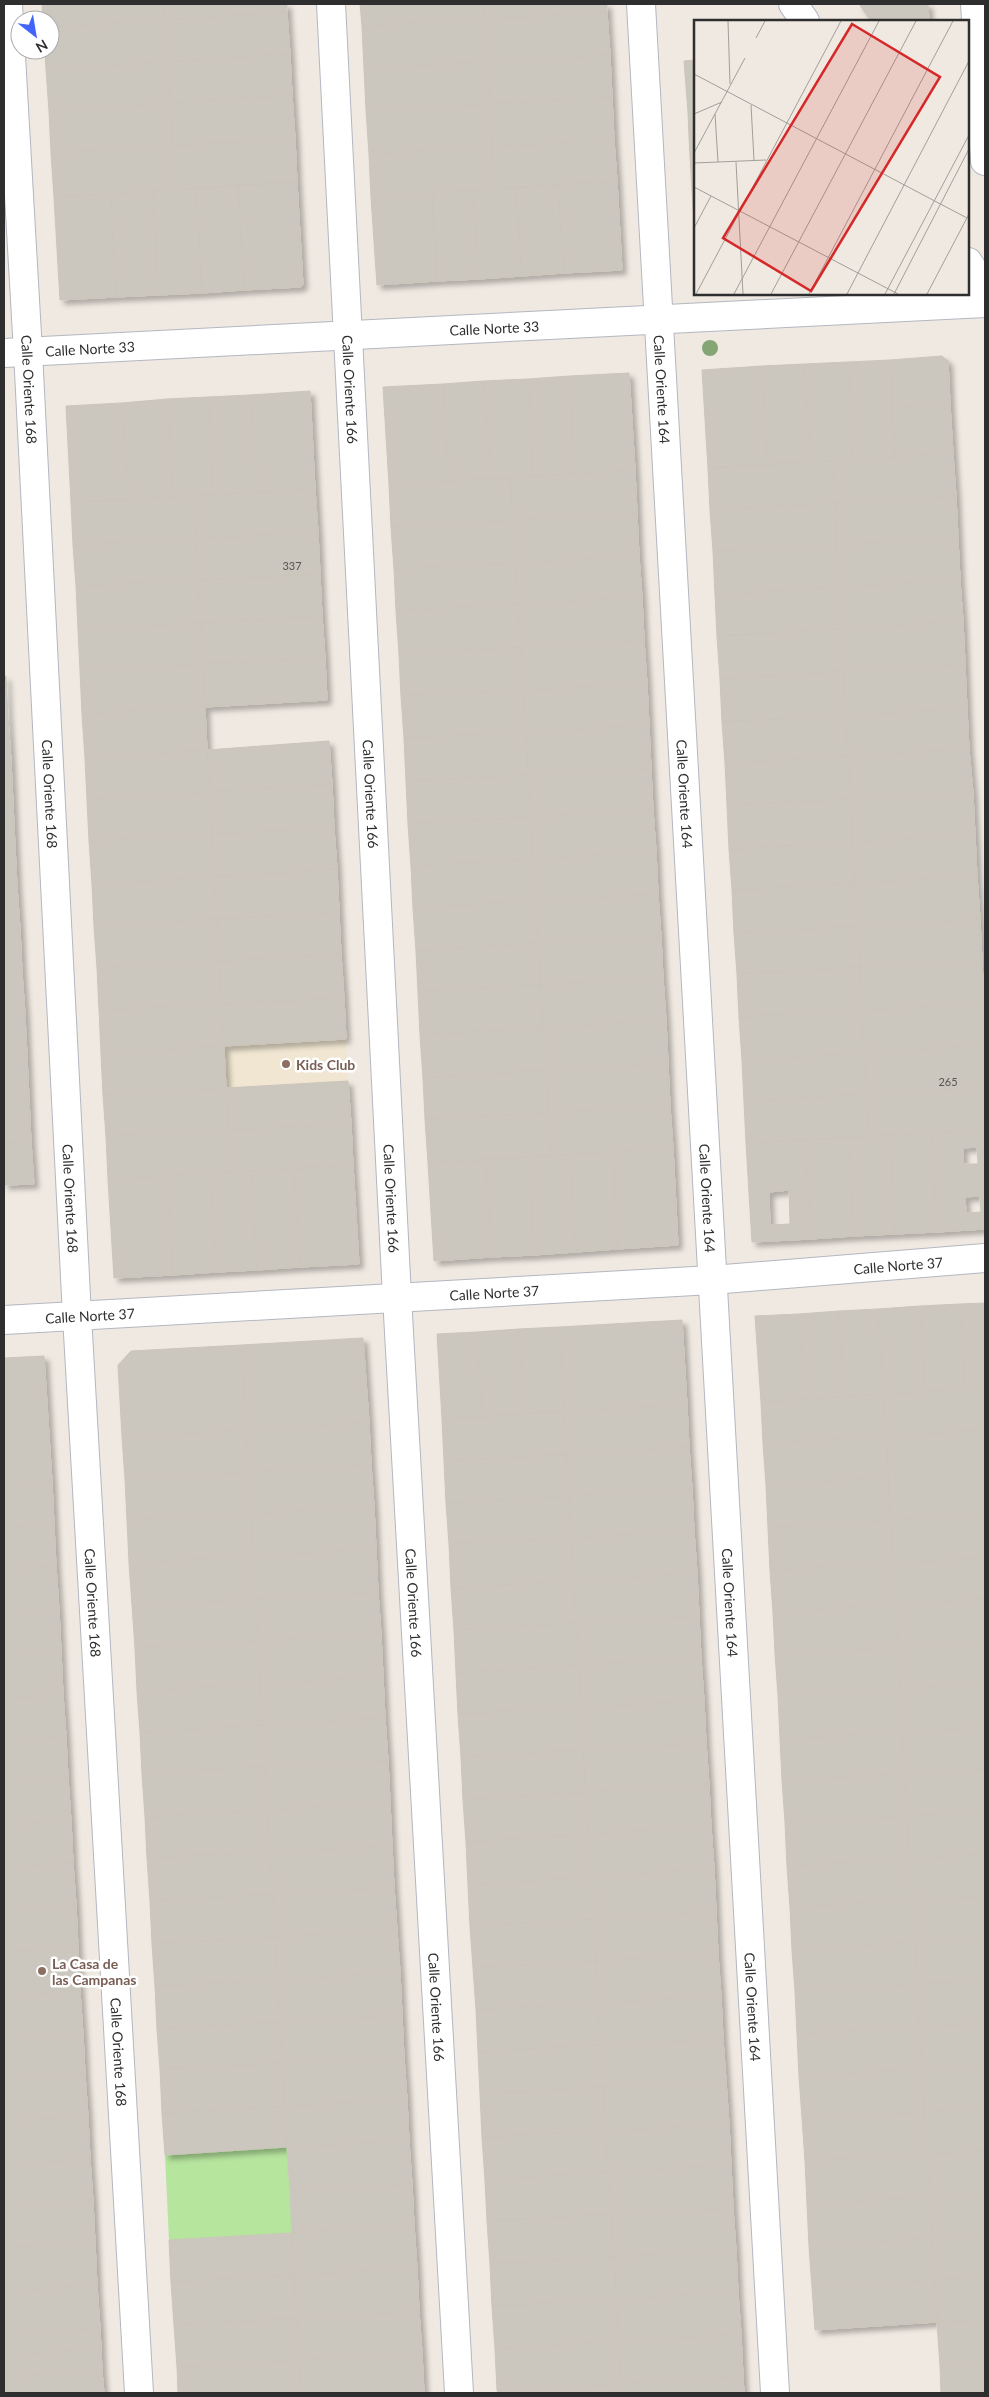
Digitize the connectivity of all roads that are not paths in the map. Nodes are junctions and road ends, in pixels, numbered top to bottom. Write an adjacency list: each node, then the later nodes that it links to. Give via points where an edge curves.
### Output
1 (8, 4): 13 (street, Calle Oriente 168)
2 (331, 4): 12 (street, Calle Oriente 166)
3 (641, 4): 11 (street, Calle Oriente 164)
4 (793, 4): 6 (street)
5 (975, 4): 7 (street)
6 (804, 20)
7 (985, 161)
8 (969, 264): 9 (street)
9 (985, 288)
10 (985, 303): 11 (street, Calle Norte 33)
11 (660, 321): 12 (street, Calle Norte 33); 15 (street, Calle Oriente 164)
12 (346, 334): 13 (street, Calle Norte 33); 16 (street, Calle Oriente 166)
13 (16, 352): 17 (street, Calle Oriente 168)
14 (985, 1258): 15 (street, Calle Norte 37)
15 (712, 1280): 16 (street, Calle Norte 37); 21 (street, Calle Oriente 164)
16 (397, 1297): 17 (street, Calle Norte 37); 20 (street, Calle Oriente 166)
17 (77, 1316): 18 (street, Calle Norte 37); 19 (street, Calle Oriente 168)
18 (4, 1320)
19 (139, 2393)
20 (459, 2393)
21 (775, 2393)

